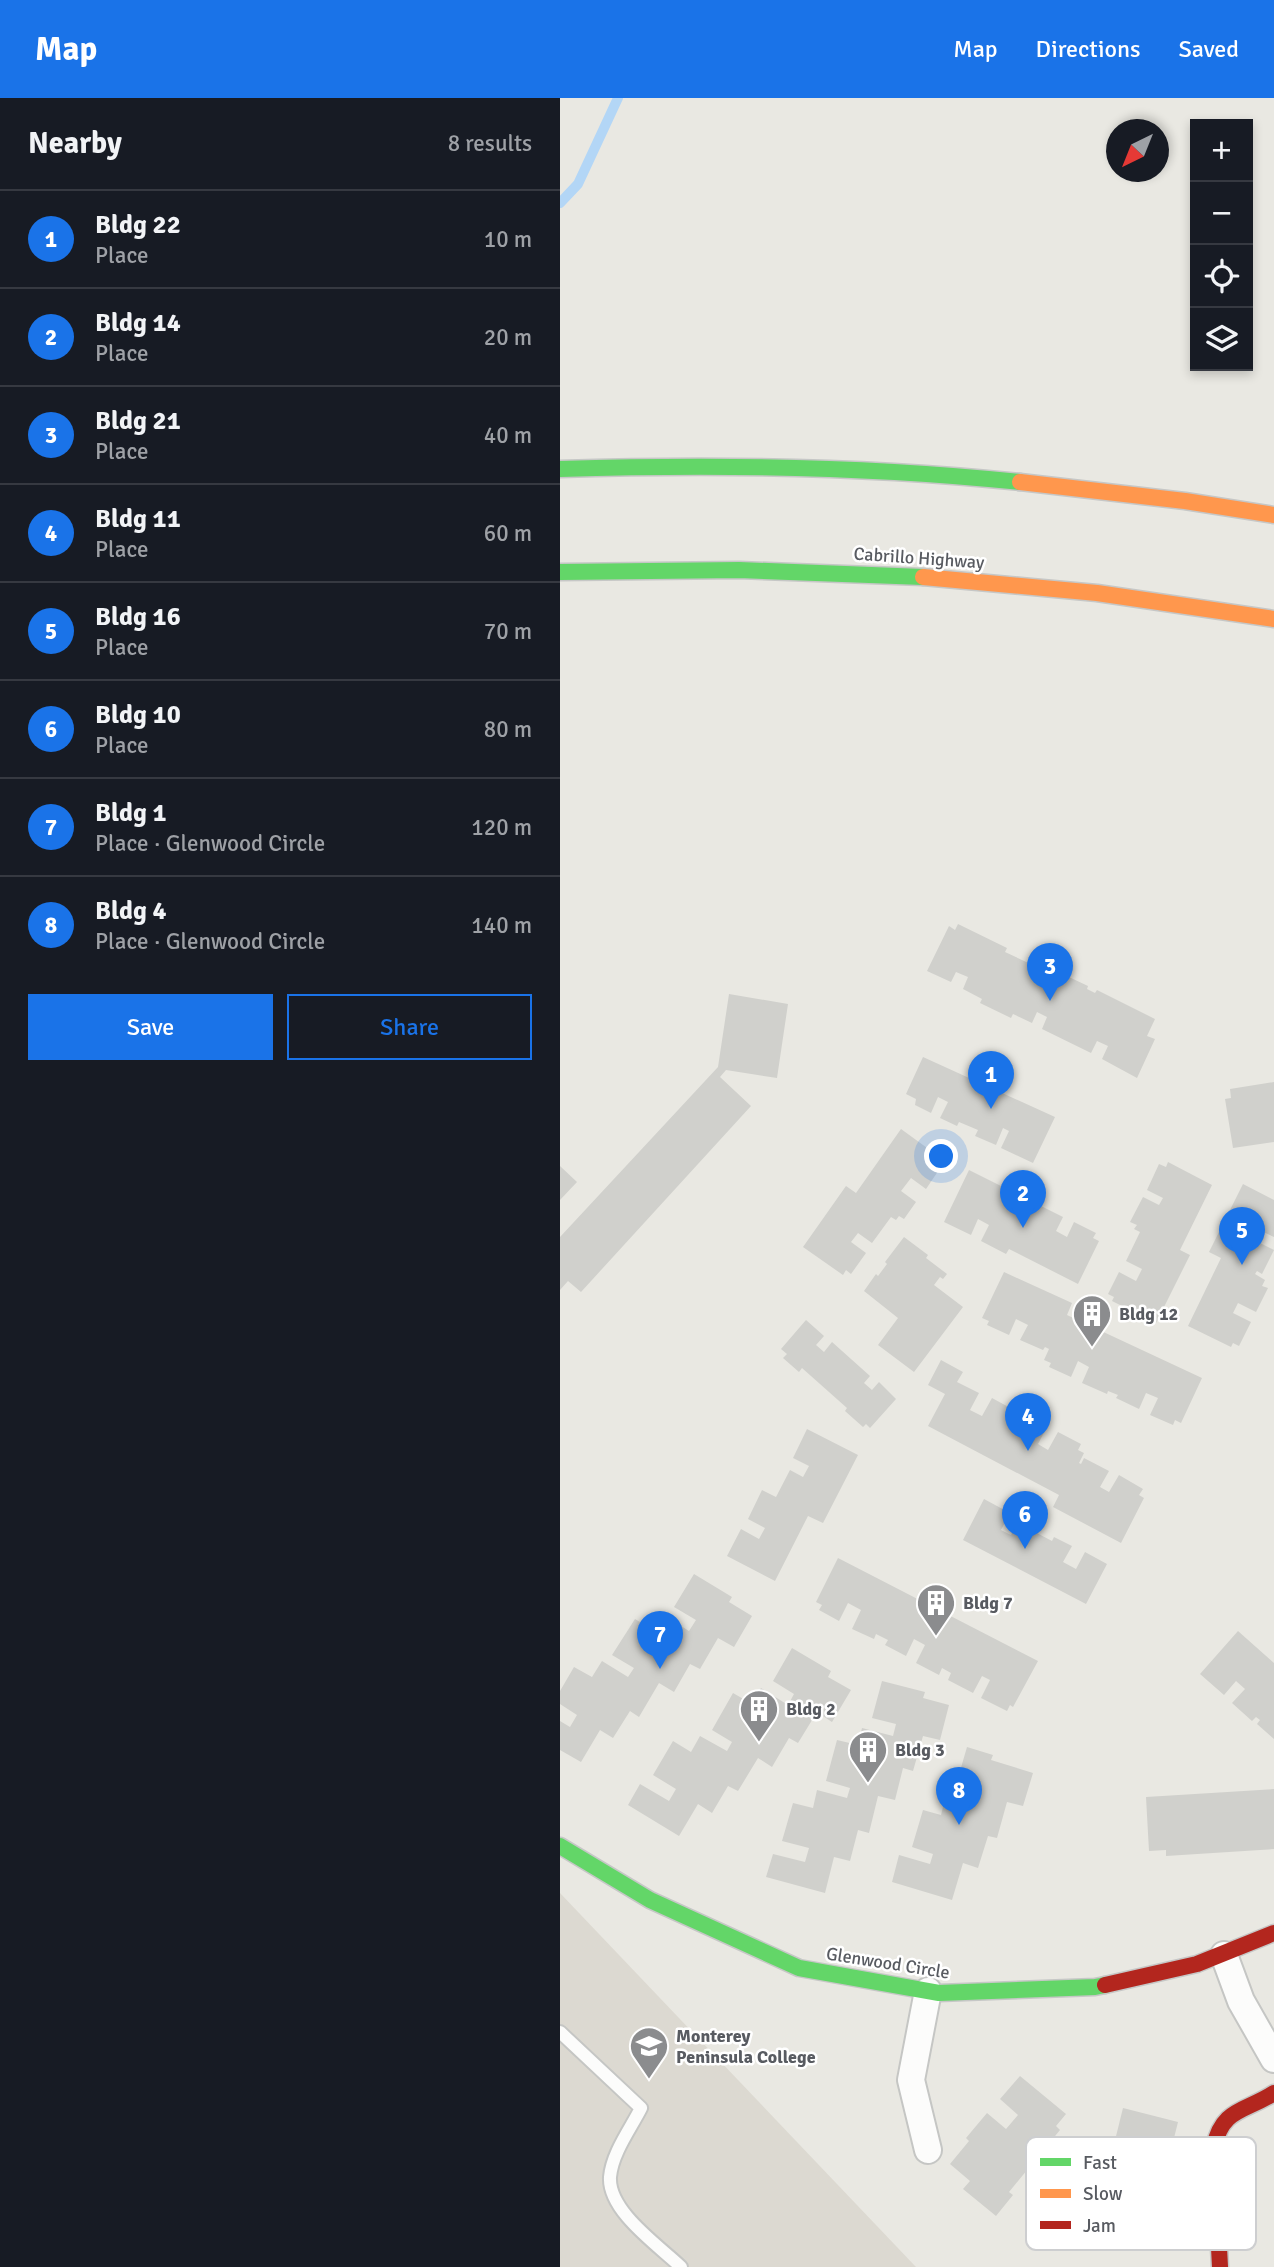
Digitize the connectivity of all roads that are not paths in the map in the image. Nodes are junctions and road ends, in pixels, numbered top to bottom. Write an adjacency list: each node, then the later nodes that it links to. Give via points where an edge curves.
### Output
1 (560, 469): 2 (main road, via 729,466 942,474 1086,488)
2 (1274, 515)
3 (560, 572): 4 (main road, Cabrillo Highway, via 755,570 944,578 1108,594)
4 (1274, 619)
5 (560, 1846): 8 (main road, Glenwood Circle, via 650,1900 799,1968)
6 (1274, 1933): 7 (main road, Glenwood Circle)
7 (1224, 1955): 8 (main road, Glenwood Circle, via 1095,1987); 10 (street, via 1241,2001)
8 (928, 1991): 13 (street, via 911,2080)
9 (560, 2032): 14 (lane, via 641,2108 610,2176 615,2202)
10 (1274, 2059)
11 (1274, 2093): 12 (main road, via 1232,2113)
12 (1215, 2137)
13 (928, 2150)
14 (681, 2267)

